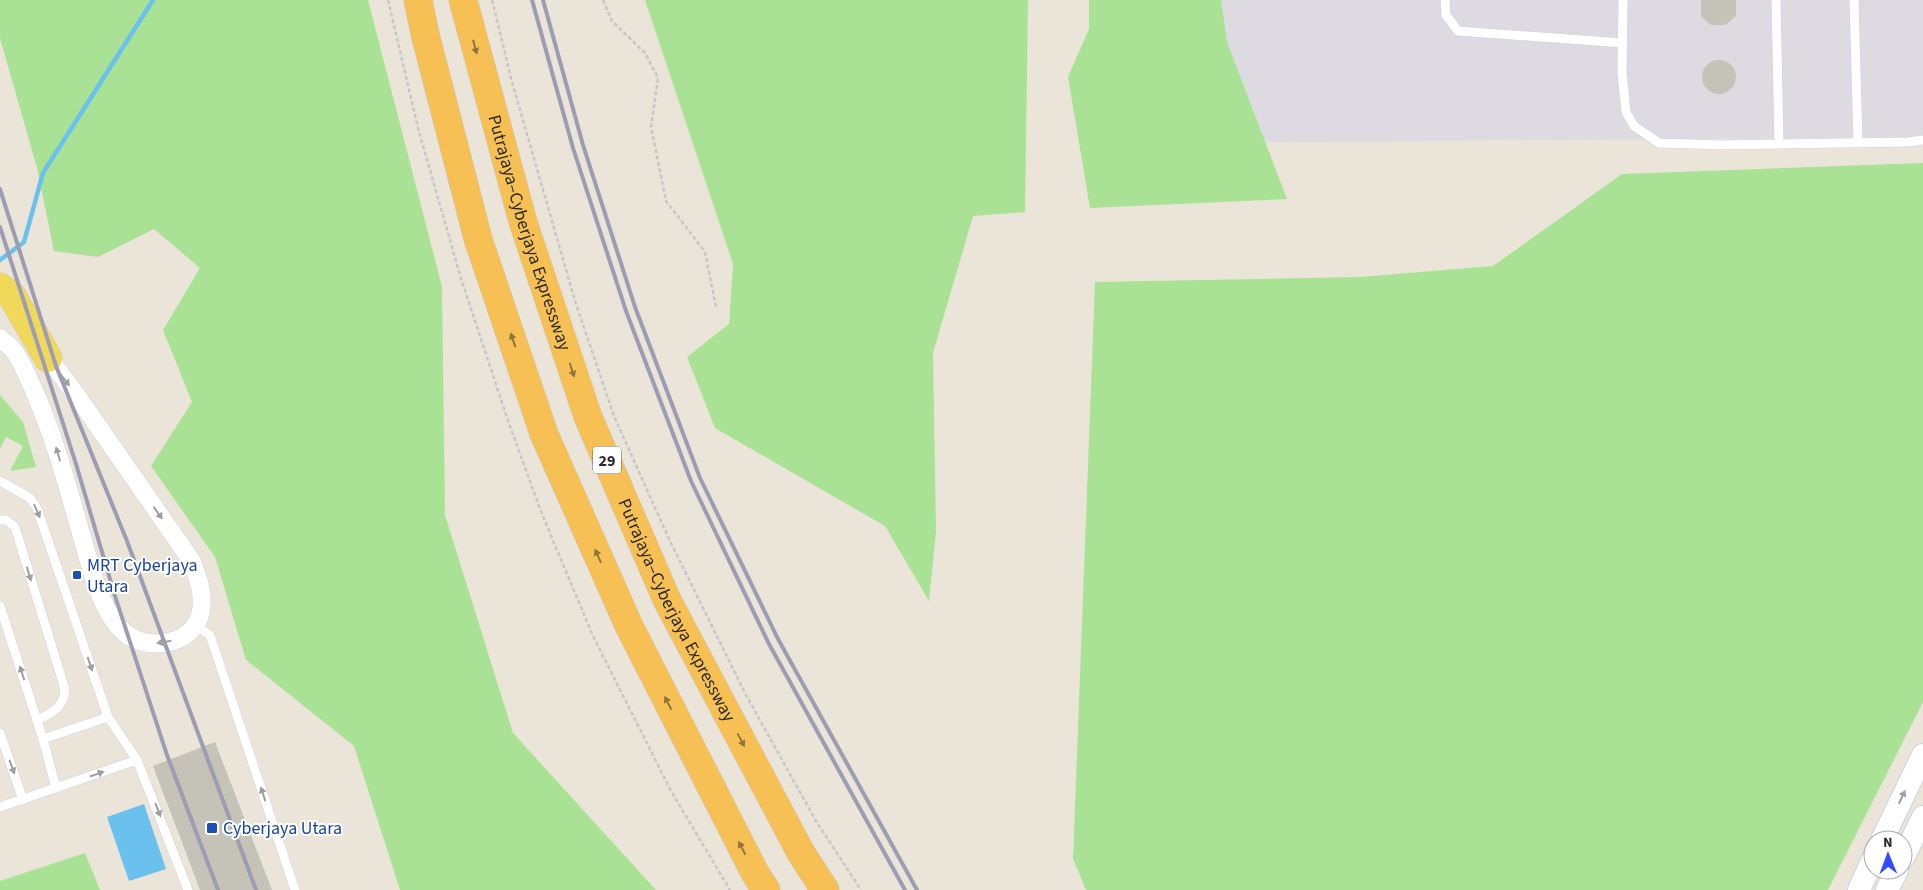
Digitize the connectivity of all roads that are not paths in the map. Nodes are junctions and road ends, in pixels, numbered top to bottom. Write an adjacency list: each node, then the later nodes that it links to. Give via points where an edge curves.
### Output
1 (418, 0): 33 (highway, one-way to 1, via 629,626 544,434 478,239)
2 (463, 0): 34 (highway, Putrajaya–Cyberjaya Expressway / 29, one-way to 34, via 523,222 588,417 668,600 801,853)
3 (1445, 0): 7 (lane, via 1446,15 1458,32)
4 (1623, 0): 7 (lane)
5 (1776, 0): 10 (lane)
6 (1854, 0): 9 (lane)
7 (1622, 43): 10 (lane, via 1626,112 1634,126 1659,143)
8 (1923, 140): 9 (lane)
9 (1858, 143): 10 (lane)
10 (1779, 144)
11 (0, 287): 14 (main road, via 12,296)
12 (0, 303): 14 (street, via 21,322)
13 (0, 338): 18 (street, one-way to 13, via 170,642 154,644 124,633 113,620 91,568 52,434 25,371 14,351)
14 (48, 358): 18 (street, one-way to 18, via 191,560 202,589 201,612)
15 (0, 481): 19 (lane, one-way to 19, via 30,498 36,508)
16 (0, 520): 20 (lane, one-way to 20, via 6,520 15,527 64,686 62,704 52,714)
17 (0, 606): 20 (lane, one-way to 17)
18 (196, 626): 32 (lane, one-way to 18, via 210,635)
19 (108, 717): 22 (lane); 24 (lane)
20 (37, 720): 22 (lane)
21 (0, 733): 26 (lane, one-way to 26)
22 (43, 738): 25 (lane)
23 (1923, 755): 29 (street, one-way to 23)
24 (137, 760): 25 (lane, one-way to 24); 31 (lane, one-way to 31)
25 (56, 788): 26 (lane)
26 (24, 800): 27 (lane)
27 (0, 807)
28 (1923, 817): 30 (street)
29 (1887, 830)
30 (1913, 838)
31 (188, 890)
32 (295, 890)
33 (766, 890)
34 (825, 890)

